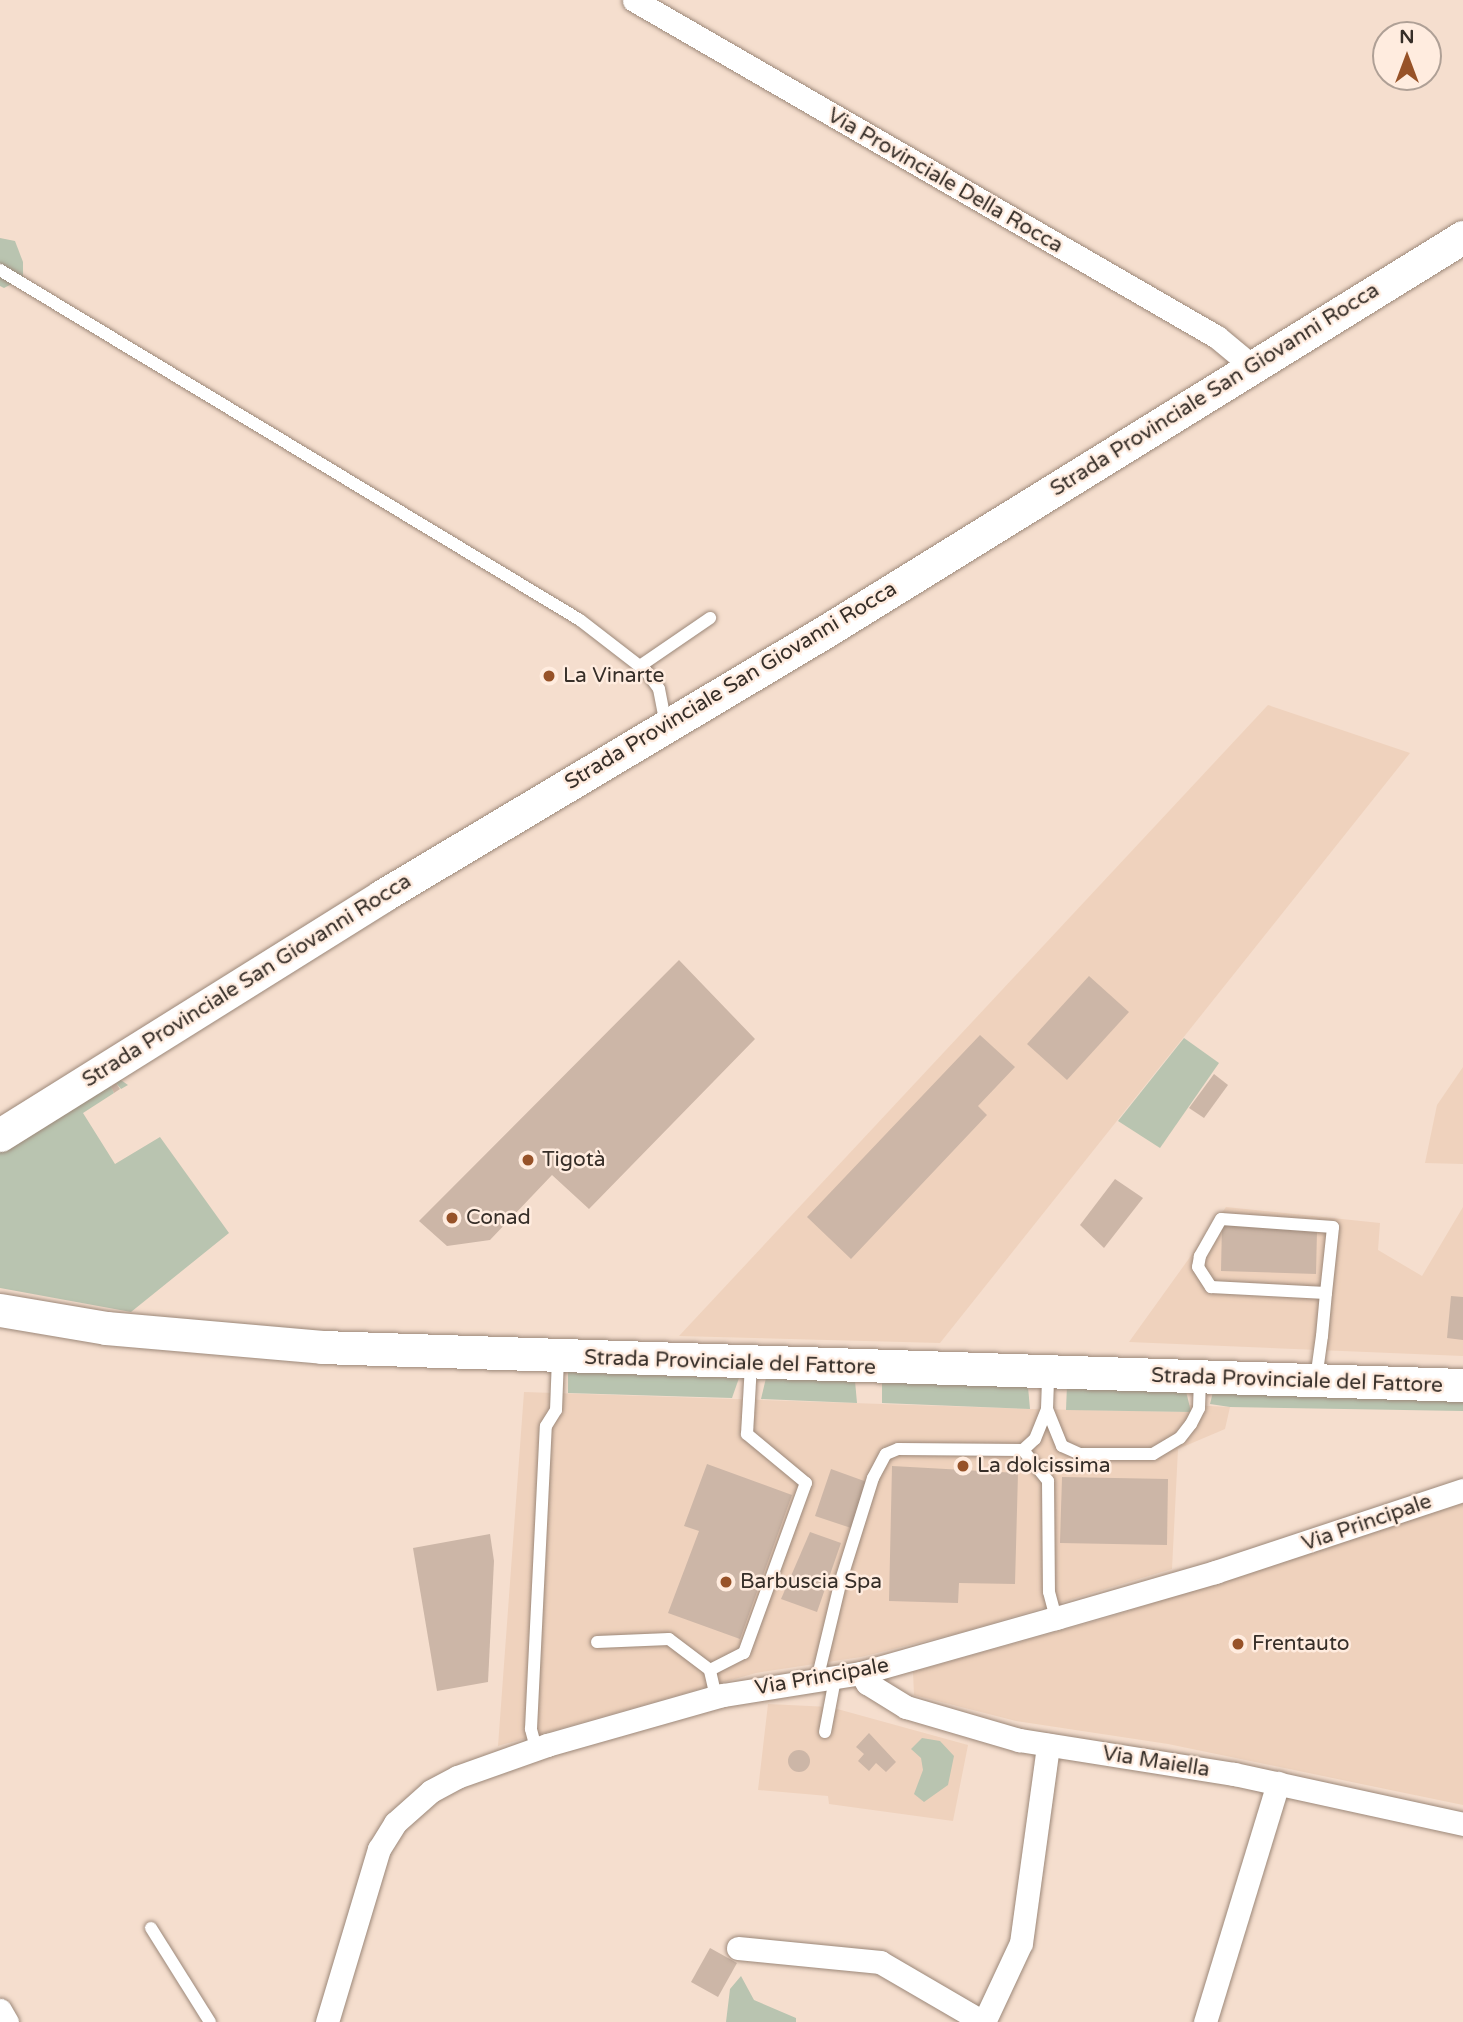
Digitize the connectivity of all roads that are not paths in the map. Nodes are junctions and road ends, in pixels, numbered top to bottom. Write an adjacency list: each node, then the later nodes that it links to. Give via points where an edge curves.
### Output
1 (634, 0): 4 (street, Via Provinciale Della Rocca, via 1217,337)
2 (1463, 237): 4 (main road, Strada Provinciale San Giovanni Rocca)
3 (0, 270): 6 (lane, via 515,580)
4 (1252, 366): 7 (main road, Strada Provinciale San Giovanni Rocca)
5 (710, 618): 6 (lane)
6 (640, 666): 7 (lane, via 659,689)
7 (666, 726): 8 (main road, Strada Provinciale San Giovanni Rocca, via 382,896)
8 (0, 1135)
9 (1326, 1293): 9 (lane, via 1333,1227 1221,1219 1200,1256 1198,1267 1212,1287); 15 (lane)
10 (0, 1310): 11 (main road, Strada Provinciale del Fattore, via 106,1328 228,1340)
11 (558, 1356): 12 (main road, Strada Provinciale del Fattore); 28 (lane, via 556,1410 546,1426 531,1729)
12 (751, 1364): 13 (main road, Strada Provinciale del Fattore); 22 (lane, via 747,1434 806,1483 744,1653)
13 (1048, 1374): 14 (main road, Strada Provinciale del Fattore); 17 (lane)
14 (1200, 1378): 15 (main road, Strada Provinciale del Fattore); 17 (lane, via 1199,1408 1191,1424 1180,1438 1153,1454 1071,1450 1062,1446)
15 (1316, 1381): 16 (main road, Strada Provinciale del Fattore)
16 (1463, 1385)
17 (1047, 1409): 18 (lane, via 1035,1439)
18 (1023, 1450): 20 (lane, via 1048,1481 1049,1592); 24 (lane, via 898,1449 886,1454 873,1478 841,1580)
19 (1463, 1490): 20 (street, Via Principale, via 1228,1568)
20 (1056, 1618): 23 (street, Via Principale)
21 (597, 1642): 22 (lane, via 669,1639)
22 (710, 1670): 25 (lane)
23 (862, 1673): 24 (street, Via Principale); 27 (street, Via Maiella, via 867,1683 906,1707)
24 (826, 1679): 25 (street, Via Principale); 26 (lane)
25 (716, 1697): 28 (street, Via Principale)
26 (825, 1732)
27 (1048, 1745): 29 (street, Via Maiella); 37 (street, via 1021,1942)
28 (536, 1748): 36 (street, Via Principale, via 457,1777 395,1823 379,1849)
29 (1278, 1783): 30 (street, Via Maiella); 38 (street)
30 (1463, 1824)
31 (151, 1928): 35 (lane)
32 (738, 1948): 37 (street, via 880,1962)
33 (0, 2010): 34 (street)
34 (7, 2022)
35 (210, 2022)
36 (327, 2022)
37 (984, 2022)
38 (1205, 2022)

